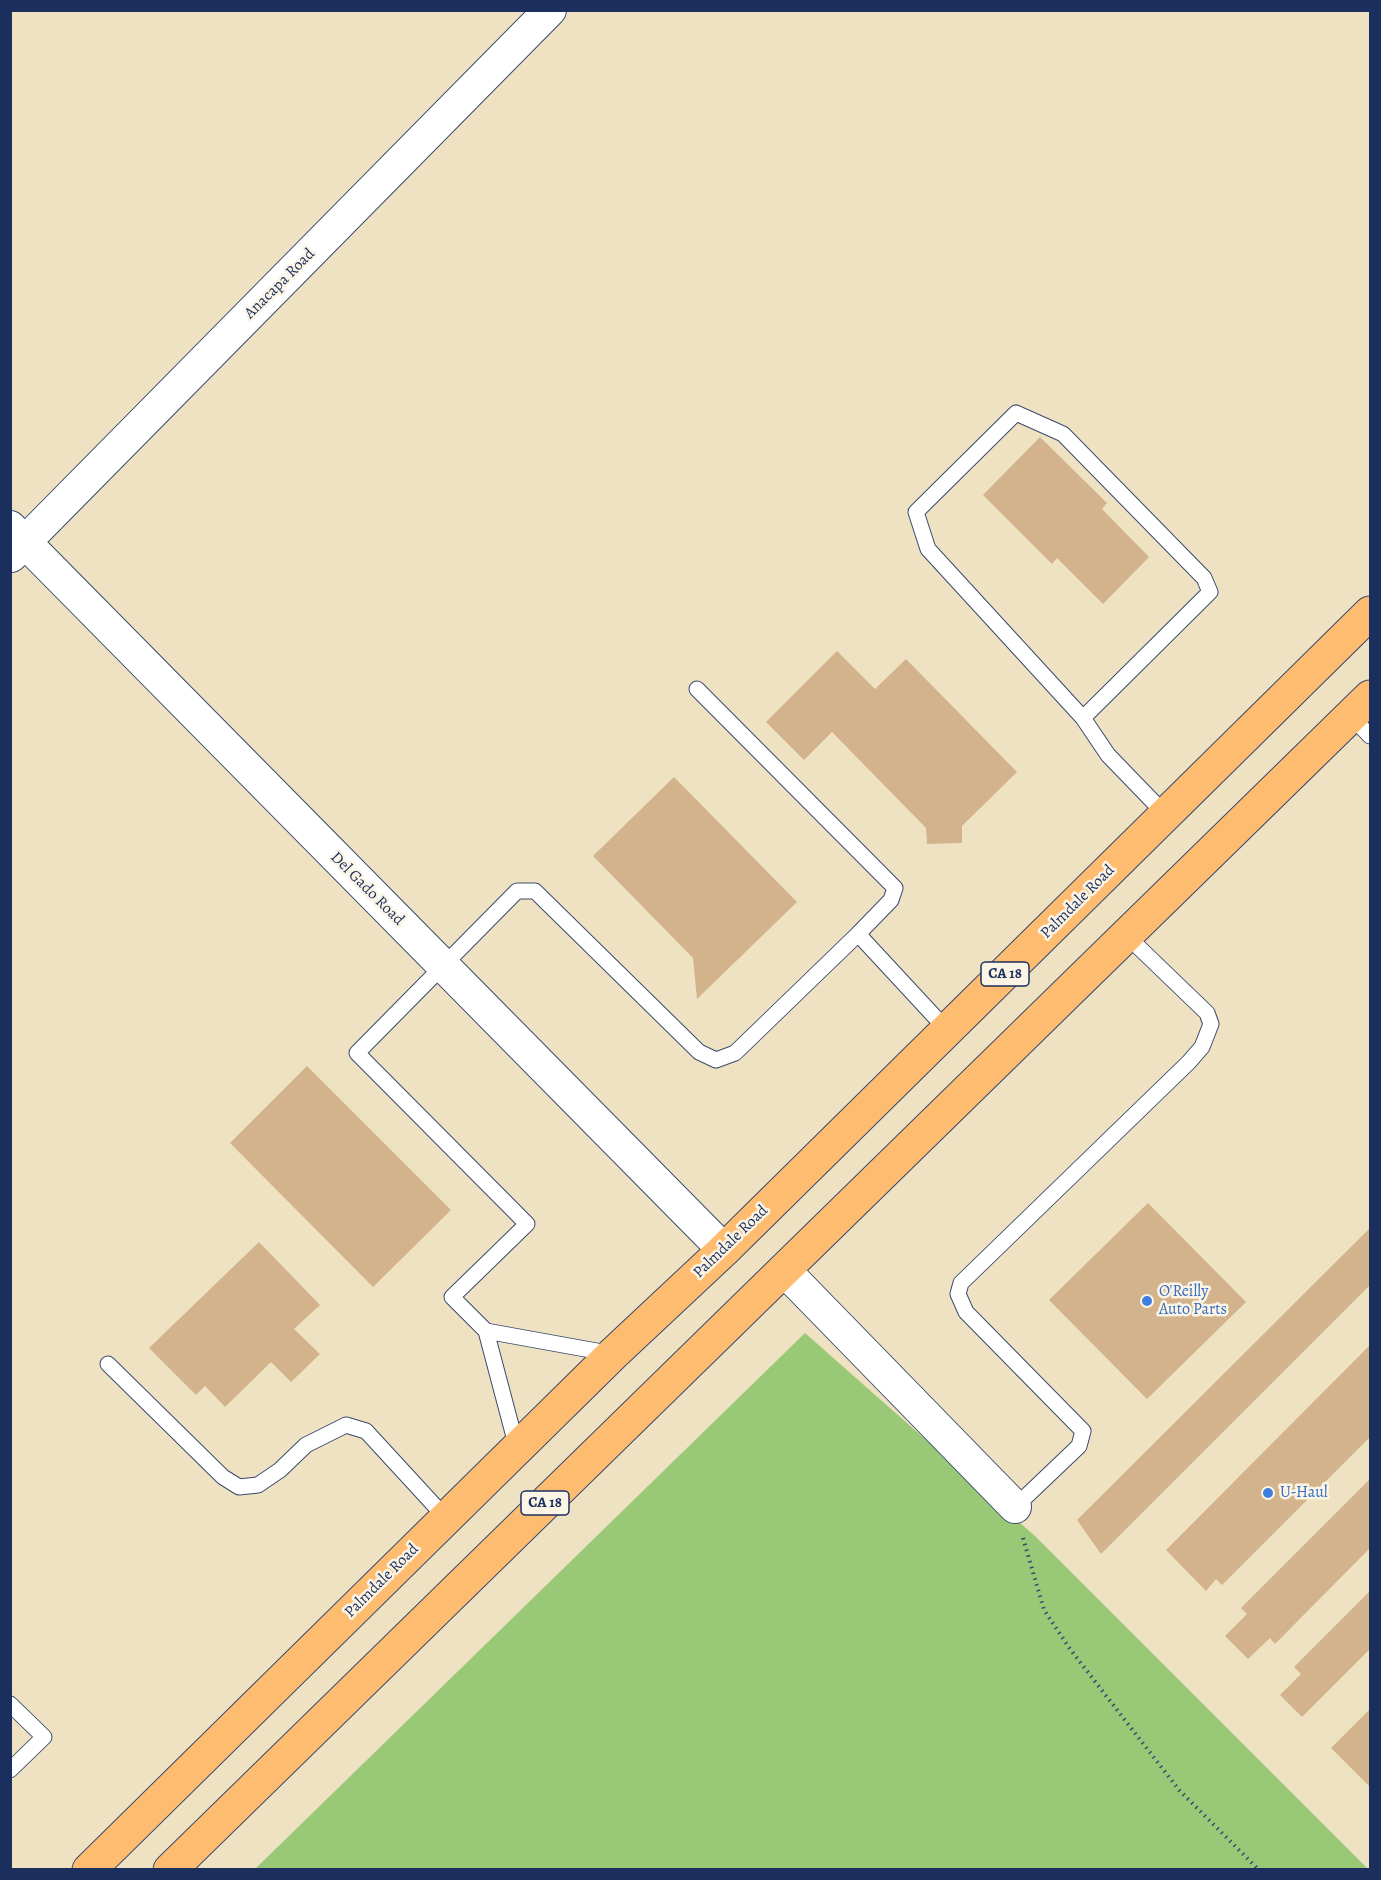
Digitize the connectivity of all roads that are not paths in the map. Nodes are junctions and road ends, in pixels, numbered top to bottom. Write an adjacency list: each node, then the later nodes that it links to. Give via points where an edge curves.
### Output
1 (550, 10): 2 (street, Anacapa Road)
2 (15, 542): 10 (street, Del Gado Road)
3 (1371, 613): 7 (highway, Palmdale Road / CA 18)
4 (697, 689): 8 (lane, via 895,888 891,900)
5 (1364, 716): 9 (highway, CA 18)
6 (1083, 718): 6 (lane, via 1210,592 1203,579 1063,434 1016,413 916,512 928,549); 7 (lane, via 1108,755)
7 (1166, 815): 11 (highway, Palmdale Road / CA 18)
8 (858, 934): 10 (lane, via 735,1053 716,1060 699,1052 535,891 517,891 508,897); 11 (lane)
9 (1126, 935): 13 (highway, CA 18); 18 (lane, via 1207,1013 1211,1024 1202,1047 1189,1062 961,1283 958,1294 966,1312 1083,1431 1079,1446)
10 (444, 967): 12 (street, Del Gado Road); 14 (lane, via 357,1053 527,1224 452,1297)
11 (947, 1030): 12 (highway, Palmdale Road / CA 18)
12 (724, 1250): 15 (highway, Palmdale Road / CA 18)
13 (784, 1270): 18 (street); 23 (highway, CA 18)
14 (486, 1330): 15 (lane); 17 (lane)
15 (613, 1354): 17 (highway, Palmdale Road / CA 18)
16 (108, 1364): 19 (lane, via 223,1477 239,1487 258,1485 306,1445 346,1425 366,1431)
17 (517, 1448): 19 (highway, Palmdale Road / CA 18)
18 (1015, 1507)
19 (446, 1518): 22 (highway, Palmdale Road / CA 18)
20 (10, 1704): 21 (lane, via 44,1737)
21 (10, 1770)
22 (89, 1869)
23 (170, 1869)

